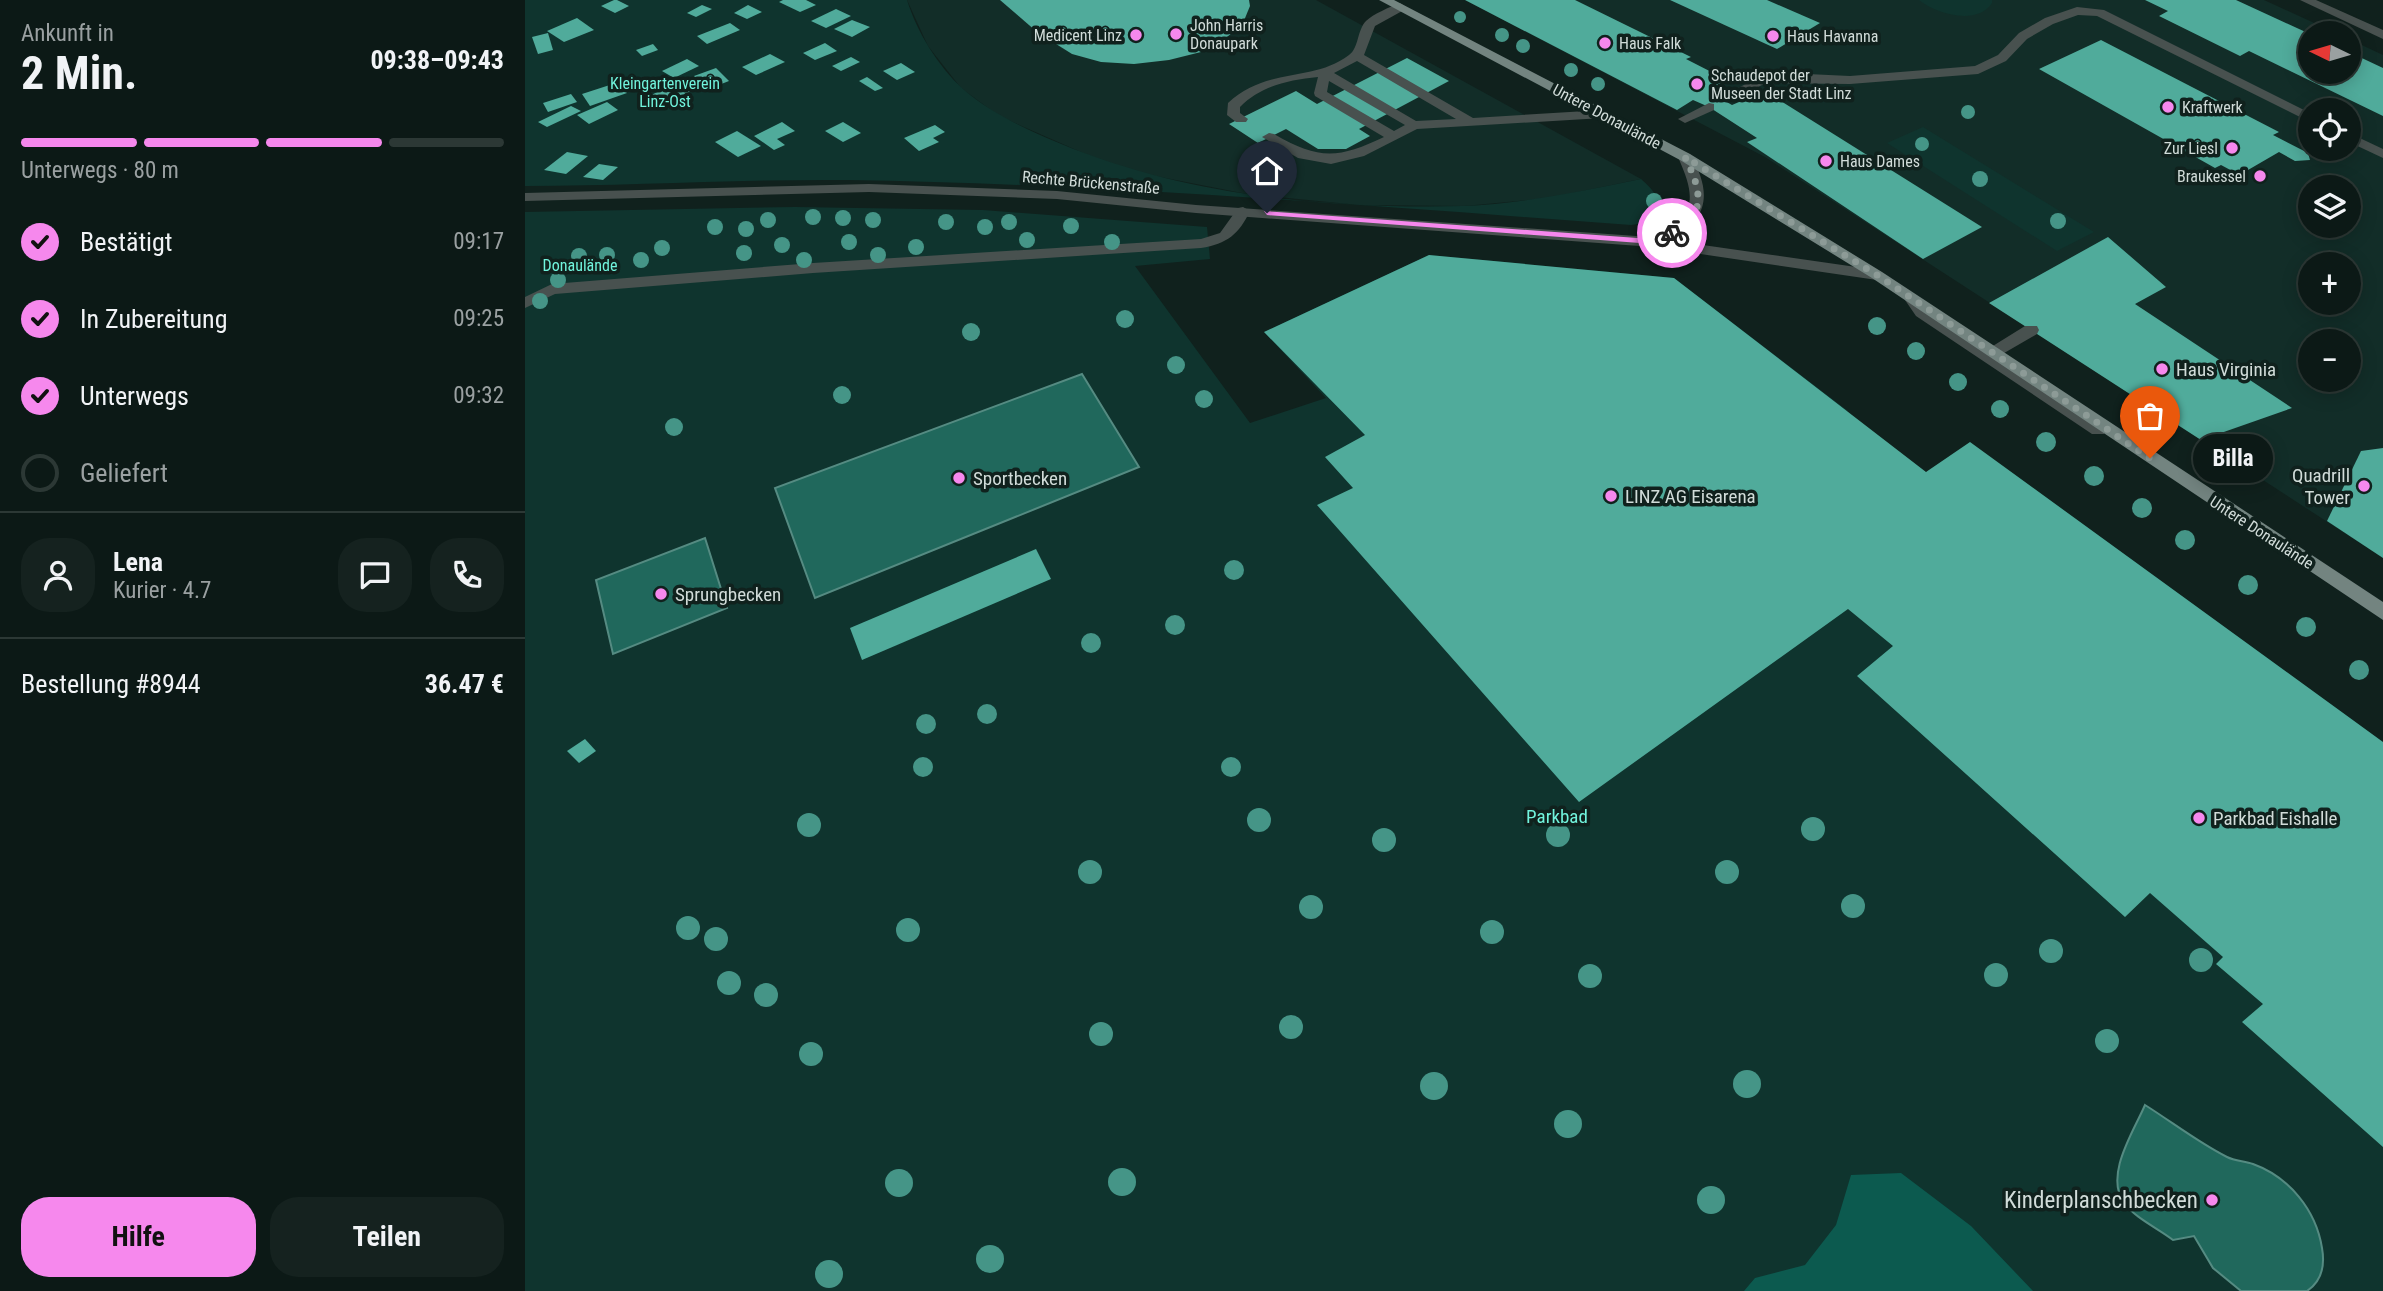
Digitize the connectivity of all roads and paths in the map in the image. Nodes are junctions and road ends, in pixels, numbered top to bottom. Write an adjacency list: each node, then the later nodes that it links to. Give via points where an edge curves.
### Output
1 (1385, 0): 3 (main road, Untere Donaulände)
2 (2306, 0): 4 (street)
3 (1400, 8): 5 (street, via 1370,24); 10 (main road, Untere Donaulände)
4 (2383, 35)
5 (1357, 56): 6 (street); 13 (street)
6 (1325, 73): 11 (street, via 1282,77 1240,99 1233,106 1234,115); 14 (street); 16 (street, via 1320,93)
7 (1723, 99): 9 (street, via 1763,79 1850,80 1977,71 2002,58 2023,37 2049,21 2077,11 2100,13)
8 (1709, 107): 12 (street)
9 (2298, 112)
10 (1603, 114): 13 (street); 19 (main road, Untere Donaulände)
11 (1241, 119)
12 (1685, 119)
13 (1471, 122): 14 (street)
14 (1414, 125): 16 (street)
15 (1269, 137): 16 (street, via 1314,159 1338,160 1357,156)
16 (1394, 137)
17 (2361, 143): 18 (street)
18 (2383, 154)
19 (1685, 157): 22 (street, via 1697,181 1698,207 1676,231); 23 (main road, Untere Donaulände)
20 (525, 197): 21 (street, Rechte Brückenstraße, via 869,188 1057,195)
21 (1243, 211): 22 (street, Rechte Brückenstraße); 25 (street, via 1234,230 1220,240 1200,243 552,289)
22 (1653, 242): 23 (street, Rechte Brückenstraße)
23 (1877, 275): 24 (main road, Untere Donaulände)
24 (1913, 300): 27 (main road, Untere Donaulände); 28 (street, via 1921,312)
25 (525, 303)
26 (2031, 330): 27 (street)
27 (1993, 353): 29 (main road, Untere Donaulände)
28 (2098, 430)
29 (2383, 612)

